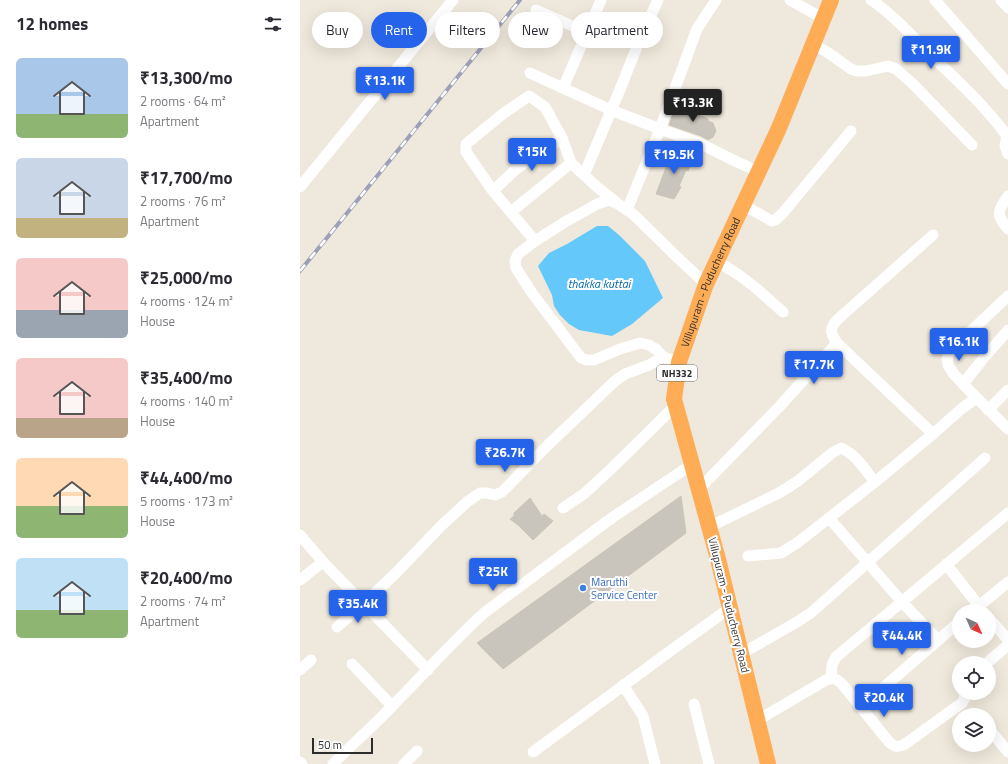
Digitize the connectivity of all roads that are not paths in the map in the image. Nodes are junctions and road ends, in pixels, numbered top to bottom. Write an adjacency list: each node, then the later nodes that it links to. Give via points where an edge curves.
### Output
1 (453, 0): 30 (street)
2 (601, 0): 12 (street)
3 (658, 0): 20 (street)
4 (716, 0): 21 (street, via 697,29)
5 (790, 0): 13 (street)
6 (831, 0): 13 (highway, Villupuram - Puducherry Road / NH332)
7 (871, 0): 23 (street, via 902,26 980,103)
8 (935, 0): 18 (street)
9 (1001, 0): 10 (street)
10 (1008, 8)
11 (536, 10): 14 (street)
12 (595, 12)
13 (824, 18): 15 (highway, Villupuram - Puducherry Road / NH332)
14 (571, 25)
15 (813, 44): 25 (street, via 857,71 888,66 896,69); 28 (highway, Villupuram - Puducherry Road / NH332)
16 (579, 48): 19 (street)
17 (530, 73): 19 (street)
18 (1008, 84)
19 (563, 88): 20 (street)
20 (611, 110): 21 (street); 29 (street)
21 (660, 129): 28 (street, via 699,143); 34 (street)
22 (851, 131): 33 (street, via 775,220 772,221)
23 (1004, 132): 26 (street)
24 (562, 138): 27 (street); 31 (street, via 516,169); 31 (street, via 545,107 529,96 504,113 466,144 466,152)
25 (972, 145)
26 (1008, 154)
27 (571, 163): 29 (street); 35 (street)
28 (759, 172): 33 (highway, Villupuram - Puducherry Road / NH332)
29 (584, 175): 34 (street)
30 (300, 187)
31 (492, 191): 35 (street)
32 (1008, 196): 36 (street, via 1000,208 999,215)
33 (743, 205): 39 (highway, Villupuram - Puducherry Road / NH332)
34 (623, 207): 38 (street, via 609,200 597,204); 40 (street)
35 (510, 212): 38 (street)
36 (1008, 229)
37 (933, 235): 44 (street, via 838,319 831,332)
38 (535, 241): 45 (street, via 518,254 516,268 581,358 594,360 640,343 649,345)
39 (717, 261): 40 (highway, Villupuram - Puducherry Road / NH332); 42 (street, via 739,275)
40 (706, 284): 46 (highway, Villupuram - Puducherry Road / NH332)
41 (1008, 296): 47 (street, via 950,351 948,365)
42 (783, 312)
43 (1008, 330): 47 (street)
44 (837, 343): 53 (street); 57 (street, via 779,407)
45 (663, 357): 46 (street); 70 (street, via 615,381 548,444 502,492 495,496 480,493 467,502)
46 (679, 362): 50 (highway, Villupuram - Puducherry Road / NH332)
47 (962, 384): 49 (street)
48 (1008, 390): 51 (street)
49 (976, 398): 51 (street); 53 (street)
50 (675, 406): 55 (highway, Villupuram - Puducherry Road / NH332); 58 (street, via 585,493)
51 (988, 410): 52 (street)
52 (1008, 429)
53 (933, 434): 56 (street)
54 (985, 458): 65 (street)
55 (691, 464): 57 (highway, Villupuram - Puducherry Road / NH332); 85 (street, via 613,517 484,613)
56 (875, 482): 60 (street); 61 (street, via 852,455 841,448 779,493)
57 (698, 489): 61 (highway, Villupuram - Puducherry Road / NH332)
58 (563, 508)
59 (1008, 513): 66 (street)
60 (829, 518): 63 (street, via 781,553); 65 (street)
61 (709, 527): 73 (highway, Villupuram - Puducherry Road / NH332)
62 (300, 535): 64 (street)
63 (748, 556)
64 (323, 562): 67 (street); 70 (street)
65 (868, 562): 69 (street); 80 (street, via 808,615)
66 (946, 564): 69 (street); 71 (street)
67 (300, 580)
68 (1008, 582): 72 (street)
69 (902, 602): 77 (street); 86 (street, via 836,657 832,665)
70 (363, 604): 75 (street); 85 (street)
71 (974, 604)
72 (984, 604)
73 (730, 608): 80 (highway, Villupuram - Puducherry Road / NH332); 87 (street)
74 (996, 626): 78 (street)
75 (338, 627)
76 (952, 628): 77 (street)
77 (938, 640): 91 (street)
78 (1008, 640)
79 (1008, 645): 81 (street)
80 (741, 654): 92 (highway, Villupuram - Puducherry Road / NH332)
81 (995, 656)
82 (311, 660): 84 (street)
83 (352, 664): 90 (street)
84 (300, 670)
85 (428, 670): 90 (street)
86 (831, 678): 91 (street, via 839,681); 92 (street)
87 (623, 685): 95 (street); 99 (street, via 643,716)
88 (964, 700): 91 (street, via 905,744 896,747 889,742)
89 (694, 704): 100 (street)
90 (392, 706): 97 (street)
91 (861, 706)
92 (758, 720): 101 (highway, Villupuram - Puducherry Road / NH332)
93 (996, 737): 96 (street)
94 (417, 751): 98 (street)
95 (533, 752)
96 (1008, 752)
97 (332, 764)
98 (404, 764)
99 (655, 764)
100 (709, 764)
101 (768, 764)

